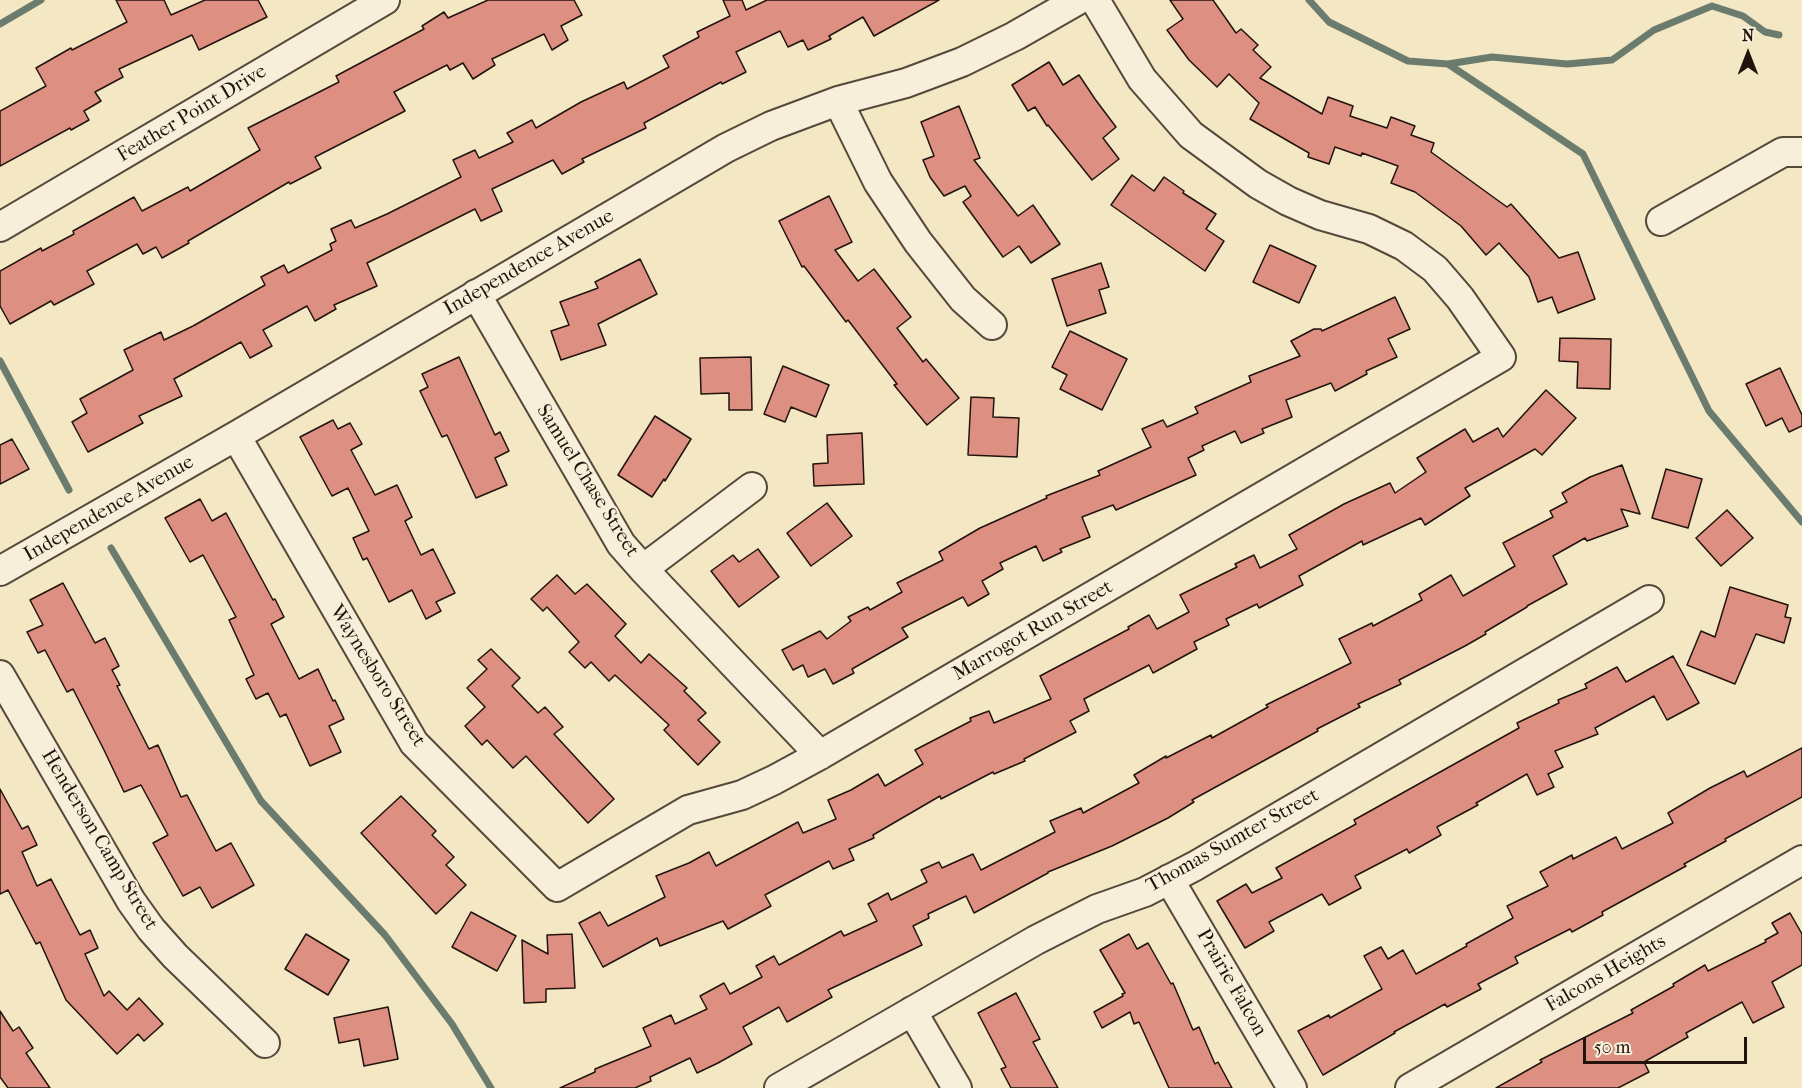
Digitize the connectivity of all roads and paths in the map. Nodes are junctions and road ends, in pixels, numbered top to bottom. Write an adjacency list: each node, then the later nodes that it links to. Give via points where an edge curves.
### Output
1 (385, 0): 7 (street, Feather Point Drive)
2 (1078, 0): 4 (street, Independence Avenue, via 962,62 906,83)
3 (1095, 0): 16 (street, Marrogot Run Street, via 1142,79 1191,135 1288,201 1404,246 1435,269 1501,357)
4 (838, 101): 8 (street, Independence Avenue, via 726,148); 9 (street, via 878,182 918,242 963,299)
5 (1802, 152): 6 (street, via 1783,152)
6 (1660, 221)
7 (0, 227)
8 (476, 294): 10 (street, Independence Avenue); 12 (street, Samuel Chase Street, via 621,544)
9 (992, 325)
10 (236, 436): 13 (street, Independence Avenue); 19 (street, Waynesboro Street, via 414,743)
11 (752, 487): 12 (street)
12 (643, 569): 16 (street, Samuel Chase Street)
13 (0, 571)
14 (1649, 600): 18 (street, Thomas Sumter Street)
15 (0, 675): 21 (street, Henderson Camp Street, via 131,901 175,956)
16 (820, 755): 19 (street, Marrogot Run Street, via 742,795 688,810)
17 (1802, 860): 25 (street, Falcons Heights)
18 (1169, 879): 20 (street, Thomas Sumter Street, via 1036,940); 24 (street, Prairie Falcon)
19 (556, 887)
20 (912, 1011): 22 (street, Thomas Sumter Street); 23 (street)
21 (265, 1043)
22 (779, 1088)
23 (957, 1088)
24 (1292, 1088)
25 (1410, 1088)

